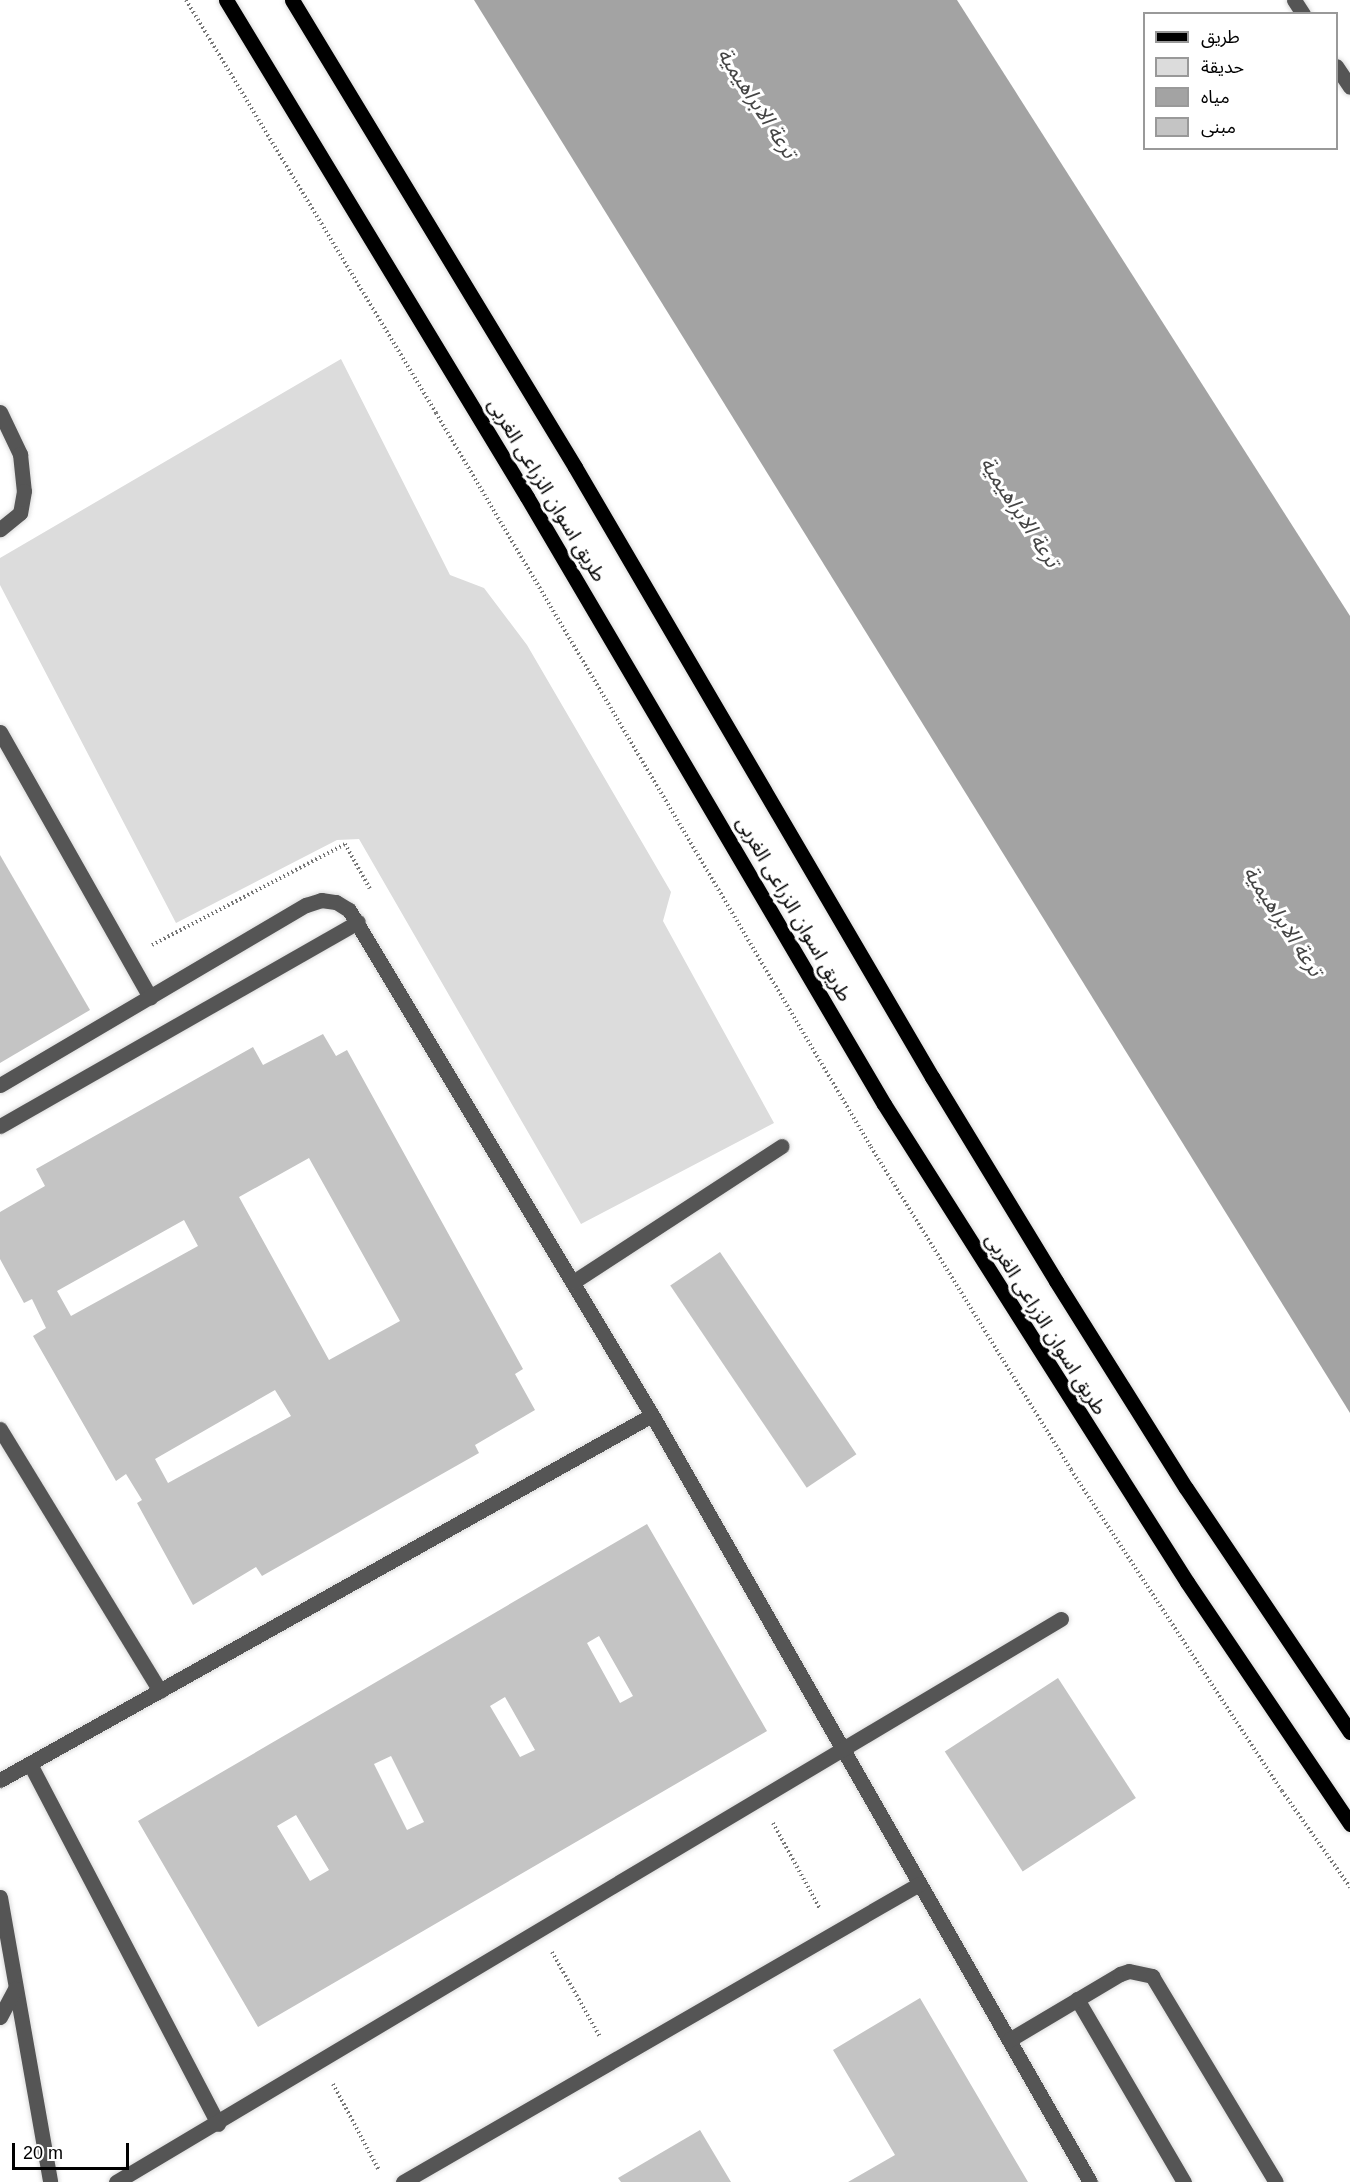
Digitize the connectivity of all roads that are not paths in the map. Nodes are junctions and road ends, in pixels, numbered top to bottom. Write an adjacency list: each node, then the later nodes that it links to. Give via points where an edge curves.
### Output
1 (226, 0): 22 (main road, طريق اسوان الزراعى الغربى, via 534,507 903,1134 1180,1572)
2 (292, 0): 18 (main road, طريق اسوان الزراعى الغربى, via 576,467 926,1067 1056,1281 1186,1488)
3 (1338, 69): 4 (street)
4 (1350, 87)
5 (0, 412): 6 (street, via 20,454 24,491 20,513)
6 (0, 529)
7 (0, 732): 9 (street)
8 (358, 922): 9 (street, via 336,902 321,900 306,905); 11 (street); 13 (street)
9 (150, 997): 10 (street)
10 (0, 1085)
11 (0, 1126)
12 (782, 1146): 13 (street)
13 (573, 1282): 14 (street)
14 (652, 1415): 17 (street); 19 (street)
15 (0, 1429): 17 (street)
16 (1061, 1619): 19 (street)
17 (160, 1691): 20 (street)
18 (1350, 1732)
19 (843, 1749): 23 (street); 30 (street)
20 (30, 1764): 21 (street); 30 (street)
21 (0, 1780)
22 (1350, 1824)
23 (919, 1884): 29 (street); 33 (street)
24 (0, 1897): 25 (street)
25 (1, 1915): 26 (street)
26 (15, 1989): 28 (street); 31 (street)
27 (1077, 1999): 29 (street); 35 (street); 36 (street, via 1130,1971 1152,1976)
28 (0, 2017)
29 (1009, 2040): 34 (street)
30 (218, 2124): 32 (street)
31 (50, 2182)
32 (116, 2182)
33 (403, 2182)
34 (1090, 2182)
35 (1184, 2182)
36 (1276, 2182)

